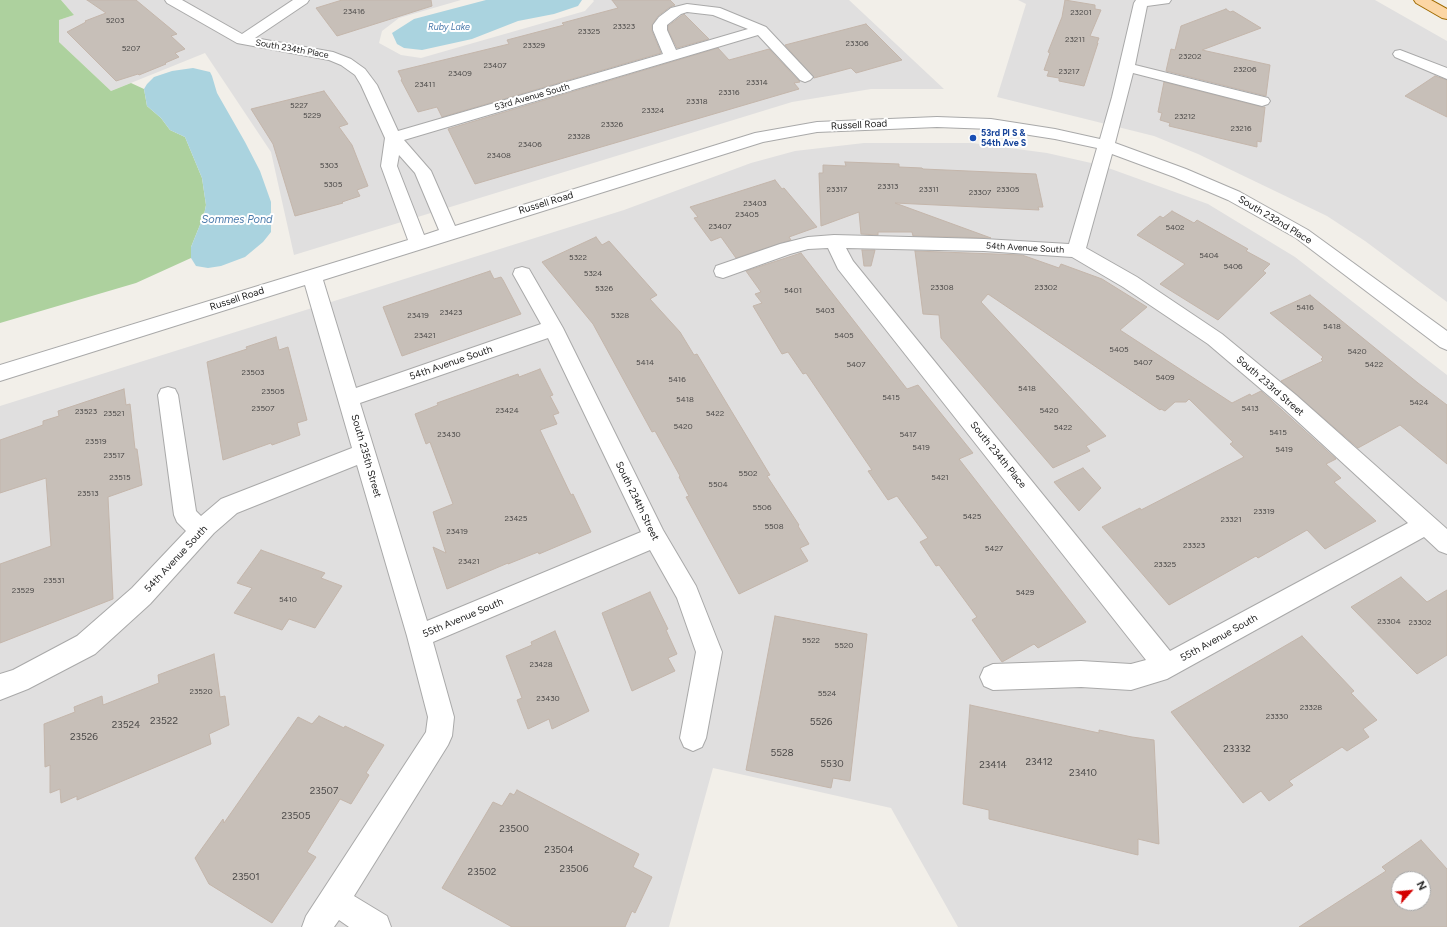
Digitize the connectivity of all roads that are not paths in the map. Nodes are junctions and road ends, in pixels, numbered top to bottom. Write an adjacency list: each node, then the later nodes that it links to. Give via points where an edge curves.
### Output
1 (172, 0): 8 (street)
2 (302, 0): 8 (street)
3 (1164, 0): 5 (street)
4 (1421, 0): 6 (main road)
5 (1139, 1): 11 (street, 54th Avenue South)
6 (1447, 14)
7 (761, 30): 10 (street, 53rd Avenue South); 10 (street, via 715,11 687,8 676,11 660,25); 13 (street)
8 (242, 40): 15 (street, South 234th Place, via 333,56 346,62 360,72 369,85)
9 (1400, 54): 12 (street)
10 (671, 56): 15 (street, 53rd Avenue South)
11 (1126, 67): 14 (street); 16 (street, 54th Avenue South, via 1120,97)
12 (1447, 74)
13 (805, 77)
14 (1262, 101)
15 (393, 138): 17 (street, South 234th Place, via 423,171); 19 (street, via 389,166)
16 (1105, 145): 17 (street, Russell Road, via 991,124 937,122 817,127 761,137); 20 (street, 54th Avenue South); 25 (street, South 232nd Place, via 1234,196 1302,234)
17 (449, 233): 19 (street, Russell Road)
18 (834, 241): 20 (street, 54th Avenue South); 21 (street, 54th Avenue South, via 786,248); 35 (street, South 234th Place, via 845,264)
19 (418, 243): 23 (street, Russell Road)
20 (1076, 251): 30 (street, South 233rd Street, via 1130,282 1215,339 1289,401)
21 (723, 271)
22 (522, 274): 24 (street, South 234th Street)
23 (312, 276): 26 (street, Russell Road); 28 (street, South 235th Street)
24 (553, 328): 28 (street, 54th Avenue South); 32 (street, South 234th Street)
25 (1447, 342)
26 (0, 373)
27 (168, 395): 31 (street, via 185,515)
28 (349, 399): 29 (street, South 235th Street)
29 (365, 453): 31 (street, 54th Avenue South, via 229,506); 34 (street, South 235th Street)
30 (1426, 525): 33 (street, South 233rd Street); 35 (street, 55th Avenue South)
31 (201, 531): 37 (street, 54th Avenue South, via 141,596 86,645 19,680)
32 (655, 537): 34 (street, 55th Avenue South); 38 (street, South 234th Street, via 687,594 709,652)
33 (1447, 544)
34 (419, 636): 39 (street, 55th Avenue South, via 441,717 439,736)
35 (1167, 667): 36 (street, 55th Avenue South, via 1131,677 1081,674)
36 (993, 677)
37 (0, 687)
38 (693, 738)
39 (334, 900): 40 (street, 55th Avenue South); 41 (street)
40 (317, 927)
41 (376, 927)

